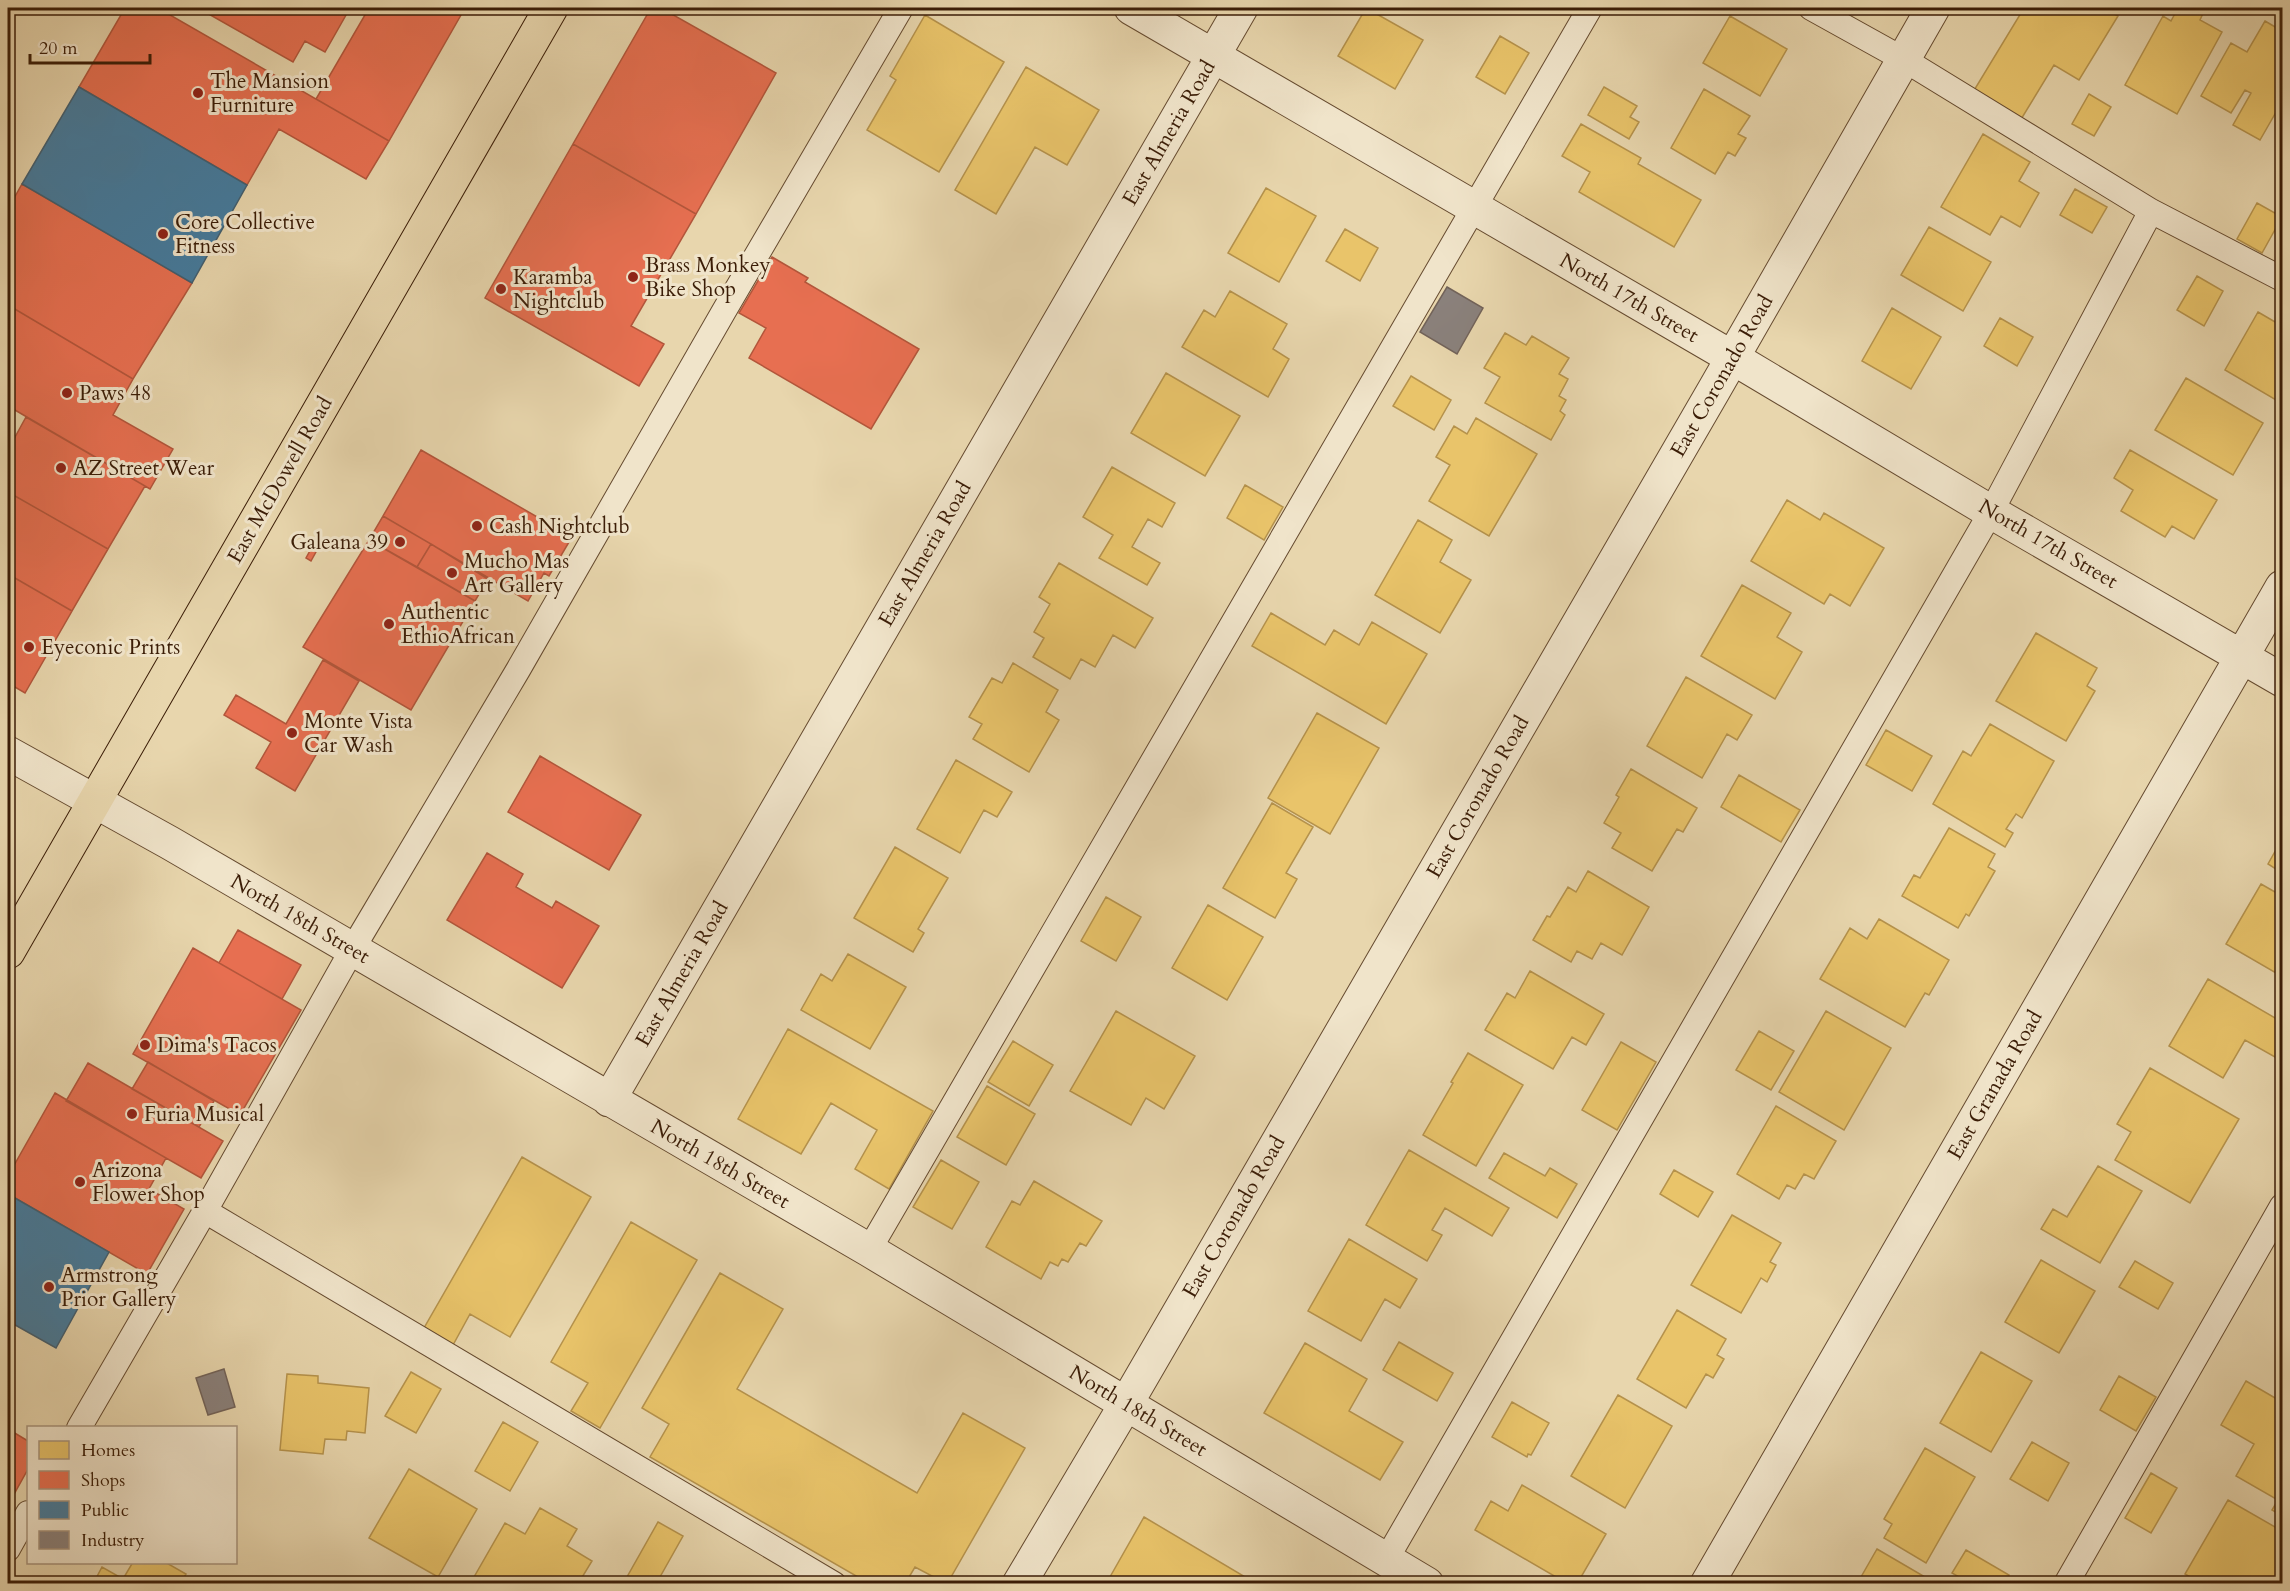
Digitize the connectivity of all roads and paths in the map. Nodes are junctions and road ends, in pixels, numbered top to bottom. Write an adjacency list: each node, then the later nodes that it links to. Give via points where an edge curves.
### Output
1 (551, 8): 19 (main road, East McDowell Road)
2 (901, 8): 20 (lane, via 729,300 519,670)
3 (1131, 8): 8 (street, North 17th Street)
4 (1241, 8): 8 (street, East Almeria Road)
5 (1590, 8): 10 (lane)
6 (1811, 8): 9 (lane)
7 (1933, 8): 9 (street, East Coronado Road)
8 (1214, 55): 10 (street, North 17th Street); 22 (street, East Almeria Road)
9 (1903, 59): 11 (lane); 13 (street, East Coronado Road)
10 (1472, 207): 13 (street, North 17th Street); 25 (lane)
11 (2151, 210): 12 (lane); 14 (lane)
12 (2283, 279)
13 (1732, 358): 14 (street, North 17th Street); 26 (street, East Coronado Road)
14 (1991, 512): 16 (street, North 17th Street); 30 (lane)
15 (2283, 587): 16 (street, East Granada Road)
16 (2243, 656): 17 (street, North 17th Street); 34 (street, East Granada Road)
17 (2283, 680)
18 (8, 753): 19 (street, North 18th Street)
19 (94, 802): 20 (street, North 18th Street); 21 (main road, East McDowell Road)
20 (352, 950): 22 (street, North 18th Street); 24 (lane)
21 (8, 952)
22 (609, 1100): 25 (street, North 18th Street)
23 (2283, 1206): 35 (lane)
24 (205, 1211): 27 (lane); 31 (lane)
25 (869, 1250): 26 (street, North 18th Street)
26 (1126, 1404): 30 (street, North 18th Street); 32 (street, East Coronado Road)
27 (80, 1426)
28 (27, 1515): 29 (lane)
29 (8, 1549)
30 (1386, 1560): 33 (street, North 18th Street)
31 (834, 1584)
32 (1019, 1584)
33 (1427, 1584)
34 (1707, 1584)
35 (2066, 1584)

